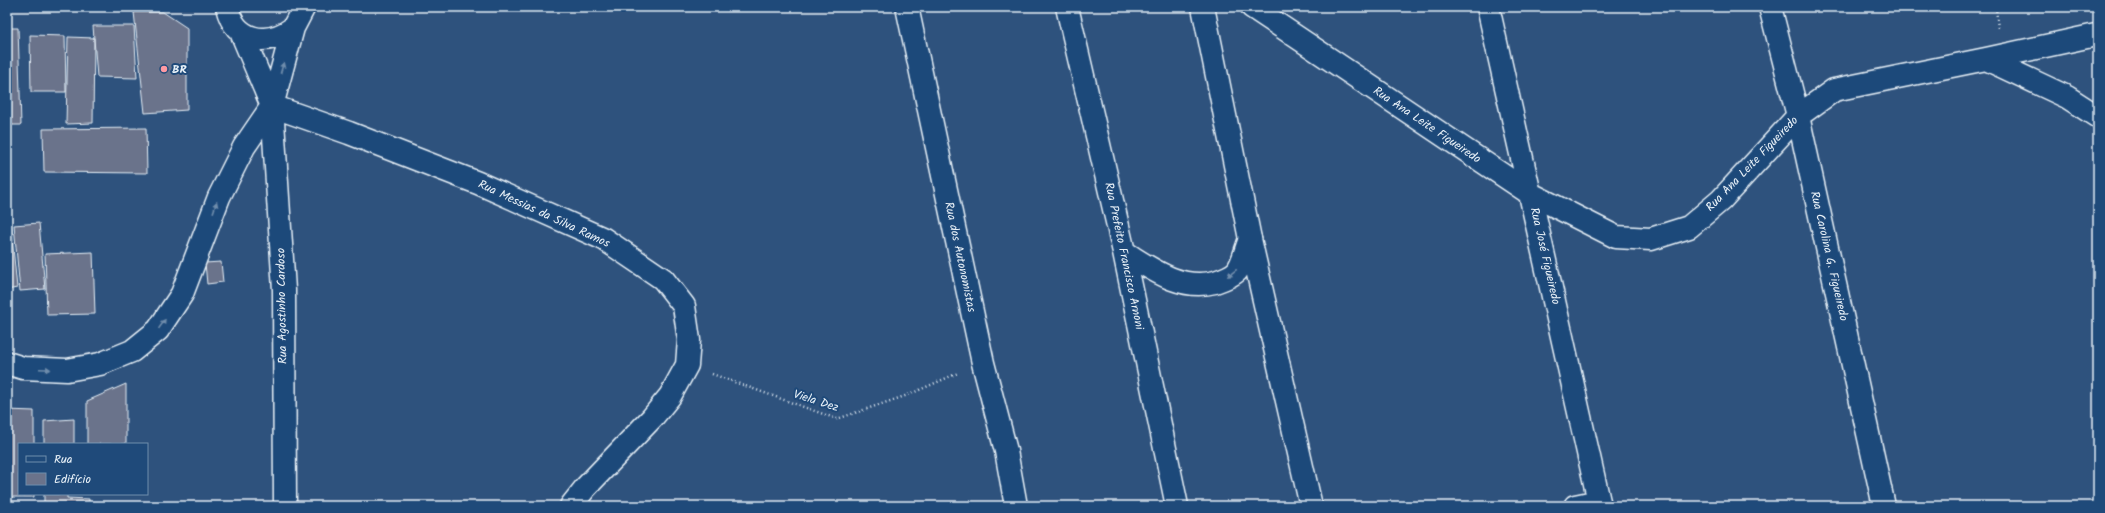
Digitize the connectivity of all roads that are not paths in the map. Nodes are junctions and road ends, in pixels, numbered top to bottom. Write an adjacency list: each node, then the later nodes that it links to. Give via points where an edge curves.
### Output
1 (227, 7): 10 (street, via 234,24)
2 (304, 7): 9 (street)
3 (907, 7): 23 (street, Rua dos Autonomistas)
4 (1067, 7): 18 (street, Rua Prefeito Francisco Arnoni)
5 (1203, 7): 17 (street)
6 (1252, 7): 16 (street, Rua Ana Leite Figueiredo)
7 (1488, 7): 16 (street, Rua José Figueiredo)
8 (1770, 7): 14 (street, Rua Carolina G. Figueiredo)
9 (294, 28): 10 (street, via 274,39 262,40 251,38); 13 (street, one-way to 9)
10 (241, 32): 13 (street)
11 (2096, 34): 12 (street, Rua Ana Leite Figueiredo)
12 (1986, 59): 14 (street, Rua Ana Leite Figueiredo, via 1834,90); 15 (street, via 2067,97)
13 (272, 106): 19 (street, one-way to 13, via 23,368 67,370 100,364 132,351 158,330 182,294 219,197 244,147); 21 (street, Rua Agostinho Cardoso, via 284,290); 22 (street, Rua Messias da Silva Ramos, via 478,183 604,239 663,279 684,306 689,340 687,365 670,396)
14 (1798, 116): 16 (street, Rua Ana Leite Figueiredo, via 1721,200 1700,218 1689,227 1651,239 1616,237); 27 (street, Rua Carolina G. Figueiredo)
15 (2098, 117)
16 (1531, 194): 20 (street, Rua José Figueiredo)
17 (1250, 239): 18 (street, one-way to 18, via 1236,271 1221,280 1203,285 1185,283 1162,275); 25 (street)
18 (1124, 252): 24 (street, Rua Prefeito Francisco Arnoni)
19 (7, 363)
20 (1600, 503): 26 (street)
21 (284, 506)
22 (571, 506)
23 (1016, 506)
24 (1176, 506)
25 (1311, 506)
26 (1575, 506)
27 (1884, 506)

